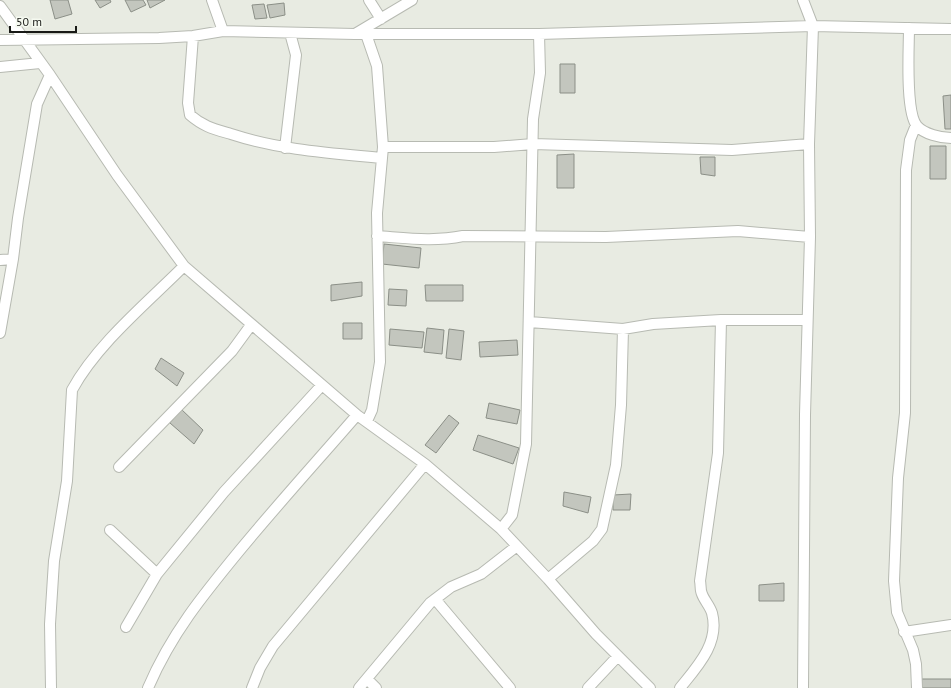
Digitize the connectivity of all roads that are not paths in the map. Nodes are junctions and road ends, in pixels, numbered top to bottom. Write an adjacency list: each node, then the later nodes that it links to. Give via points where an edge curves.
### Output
1 (212, 0): 10 (street)
2 (369, 0): 6 (street)
3 (412, 0): 6 (street)
4 (803, 0): 7 (street)
5 (2, 14): 16 (street)
6 (381, 19): 12 (street)
7 (813, 26): 8 (street); 13 (street); 23 (street)
8 (909, 28): 9 (street); 20 (street, via 908,75 912,115)
9 (951, 29)
10 (223, 31): 11 (street); 14 (street)
11 (290, 33): 12 (street); 25 (street, via 296,55)
12 (360, 34): 13 (street); 24 (street, via 377,66)
13 (539, 34): 22 (street, via 540,73 533,119)
14 (193, 36): 16 (street); 25 (street, via 188,103 190,115 201,125)
15 (0, 40): 16 (street)
16 (24, 40): 17 (street)
17 (40, 63): 18 (street); 19 (street)
18 (0, 67)
19 (50, 76): 30 (street, via 37,104); 32 (street, via 117,175)
20 (916, 125): 21 (street, via 929,133); 52 (street, via 910,140 906,170 905,413 898,478 894,581 897,612)
21 (951, 138)
22 (533, 144): 23 (street, via 705,150); 24 (street, via 494,147); 27 (street)
23 (809, 144): 29 (street)
24 (383, 147): 26 (street)
25 (285, 148): 26 (street)
26 (382, 158): 28 (street)
27 (530, 235): 28 (street, via 462,236 430,240); 29 (street, via 606,236 738,230); 35 (street)
28 (377, 236): 41 (street, via 380,362 372,410)
29 (810, 237): 34 (street)
30 (13, 259): 31 (street); 38 (street)
31 (0, 260)
32 (184, 266): 36 (street); 55 (street, via 110,339 79,377 72,390 67,481 54,561 50,624)
33 (721, 320): 34 (street); 37 (street, via 652,324); 63 (street, via 718,453 700,581 702,594 712,611 714,621 709,648)
34 (807, 320): 64 (street)
35 (529, 322): 37 (street); 44 (street, via 526,444 512,515)
36 (251, 325): 39 (street); 43 (street, via 232,351)
37 (623, 329): 48 (street, via 616,465 602,529 592,541)
38 (0, 333)
39 (322, 385): 40 (street); 47 (street, via 224,492)
40 (357, 415): 41 (street); 56 (street, via 196,603 168,644)
41 (367, 421): 42 (street)
42 (425, 464): 44 (street); 57 (street, via 273,646)
43 (119, 467)
44 (501, 529): 46 (street)
45 (110, 530): 47 (street)
46 (517, 546): 48 (street); 49 (street, via 481,574 450,587)
47 (157, 574): 51 (street)
48 (548, 579): 53 (street)
49 (435, 599): 54 (street); 60 (street)
50 (951, 625): 52 (street)
51 (126, 627)
52 (904, 632): 65 (street, via 913,650)
53 (618, 656): 61 (street); 62 (street)
54 (367, 679): 58 (street); 59 (street)
55 (51, 688)
56 (148, 688)
57 (252, 688)
58 (359, 688)
59 (376, 688)
60 (510, 688)
61 (588, 688)
62 (650, 688)
63 (680, 688)
64 (803, 688)
65 (917, 688)

